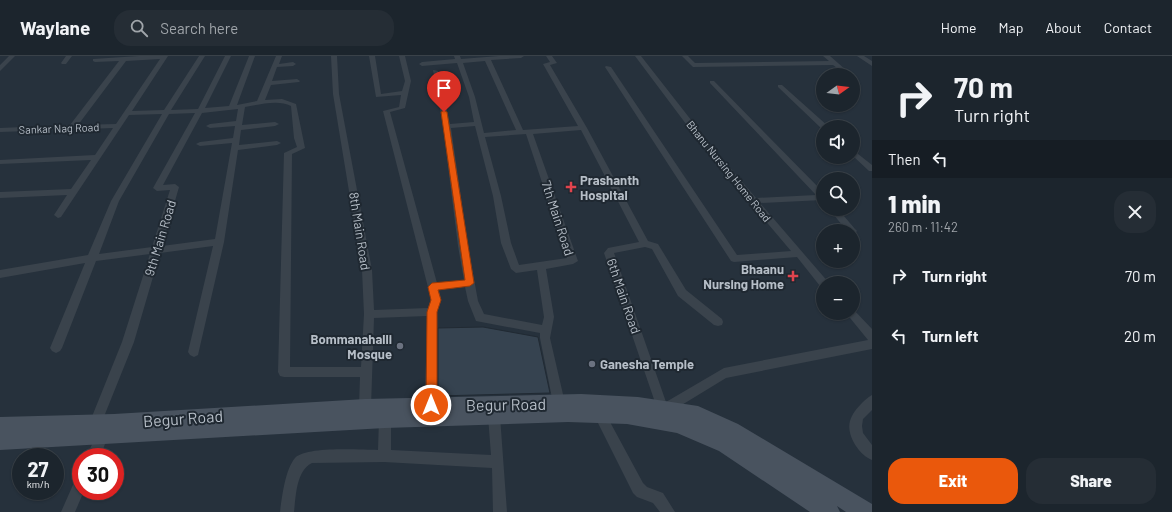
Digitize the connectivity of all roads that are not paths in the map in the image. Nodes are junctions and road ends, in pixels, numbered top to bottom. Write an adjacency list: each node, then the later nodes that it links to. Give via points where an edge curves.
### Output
1 (12, 56): 32 (street)
2 (69, 56): 23 (street)
3 (99, 56): 19 (street, via 95,60)
4 (164, 56): 18 (street); 44 (street)
5 (202, 56): 42 (street)
6 (228, 56): 43 (street, 9th Main Road)
7 (252, 56): 41 (street)
8 (279, 56): 29 (street)
9 (334, 56): 83 (street, 8th Main Road, via 336,94 367,270)
10 (372, 56): 38 (street, via 378,96)
11 (402, 56): 38 (street, via 408,81)
12 (521, 56): 21 (street)
13 (638, 56): 68 (street, Bhanu Nursing Home Road)
14 (685, 56): 27 (street, via 693,65)
15 (746, 56): 27 (street)
16 (826, 56): 24 (street)
17 (860, 56): 28 (street)
18 (141, 57): 19 (street)
19 (124, 59): 52 (street)
20 (458, 59): 21 (street); 26 (street); 47 (street)
21 (487, 59): 55 (street)
22 (548, 60): 53 (street)
23 (64, 63)
24 (835, 63): 27 (street); 31 (street)
25 (293, 64): 29 (street)
26 (422, 64)
27 (754, 64)
28 (872, 64)
29 (274, 66): 36 (street)
30 (608, 67): 75 (street, via 734,259)
31 (841, 68)
32 (0, 69)
33 (435, 71): 51 (street)
34 (297, 80): 36 (street)
35 (712, 82): 64 (street)
36 (267, 84): 39 (street)
37 (780, 86): 45 (street)
38 (405, 93): 81 (street, via 402,108 386,111)
39 (260, 103): 40 (street); 91 (street, via 292,102 302,148 288,153 284,372)
40 (242, 105): 41 (street); 48 (street)
41 (232, 108): 43 (street)
42 (166, 112): 43 (street); 44 (street); 76 (street, via 115,201)
43 (200, 112): 74 (street, 9th Main Road, via 157,188 176,187)
44 (126, 113): 49 (street)
45 (817, 120)
46 (275, 124): 48 (street)
47 (478, 124): 51 (street); 56 (street)
48 (240, 125): 50 (street); 59 (street)
49 (117, 126): 52 (street, Sankar Nag Road); 60 (street)
50 (210, 126)
51 (447, 126): 80 (street)
52 (73, 127): 54 (street, Sankar Nag Road)
53 (584, 128): 55 (street); 73 (street)
54 (0, 130)
55 (524, 132): 56 (street); 77 (street, 7th Main Road, via 573,261)
56 (480, 135): 77 (street, via 497,196 506,243 516,270)
57 (277, 143): 59 (street)
58 (200, 144): 59 (street)
59 (236, 144): 72 (street)
60 (96, 157): 62 (street); 65 (street)
61 (860, 158): 63 (street)
62 (0, 162)
63 (872, 169)
64 (816, 190)
65 (73, 192): 66 (street); 69 (street)
66 (0, 195)
67 (816, 197): 68 (street)
68 (753, 201): 75 (street, Bhanu Nursing Home Road)
69 (58, 215)
70 (839, 216): 71 (street)
71 (846, 224)
72 (219, 242): 74 (street); 90 (street)
73 (645, 244): 85 (street, via 655,246 682,293); 96 (street, 6th Main Road, via 611,250 609,253)
74 (155, 250): 76 (street); 101 (street, 9th Main Road)
75 (798, 254): 79 (street, Bhanu Nursing Home Road)
76 (93, 258): 78 (street); 89 (street)
77 (540, 266): 86 (street, via 549,317)
78 (0, 274)
79 (818, 276)
80 (470, 283): 81 (street); 86 (street, via 473,301 480,318)
81 (432, 287): 82 (street, via 436,300)
82 (432, 312): 83 (street); 94 (street)
83 (369, 314): 91 (street, 8th Main Road)
84 (857, 320): 87 (street)
85 (718, 322)
86 (546, 330): 93 (street)
87 (872, 337)
88 (872, 344): 96 (street, via 724,373)
89 (56, 348)
90 (194, 352)
91 (367, 372): 95 (street, 8th Main Road)
92 (872, 401): 104 (street, via 858,416 855,431 863,446)
93 (559, 403): 94 (main road, Begur Road); 96 (main road, Begur Road, via 613,402)
94 (431, 405): 95 (main road, Begur Road)
95 (365, 407): 101 (main road, Begur Road)
96 (663, 410): 113 (main road, Begur Road, via 698,415 731,430)
97 (599, 413): 98 (main road, Begur Road); 111 (street, via 638,488 658,498); 112 (main road, Begur Road, via 678,424 726,444)
98 (494, 416): 99 (main road, Begur Road); 106 (street)
99 (385, 419): 101 (main road, Begur Road); 105 (street)
100 (0, 426): 101 (main road, Begur Road)
101 (99, 430): 102 (main road, Begur Road); 103 (street, 9th Main Road)
102 (0, 441)
103 (95, 448)
104 (872, 454)
105 (384, 456): 106 (street); 109 (street, via 311,457 300,462)
106 (498, 462): 110 (street)
107 (73, 500): 108 (street)
108 (68, 512)
109 (287, 512)
110 (500, 512)
111 (668, 512)
112 (829, 512)
113 (866, 512)

